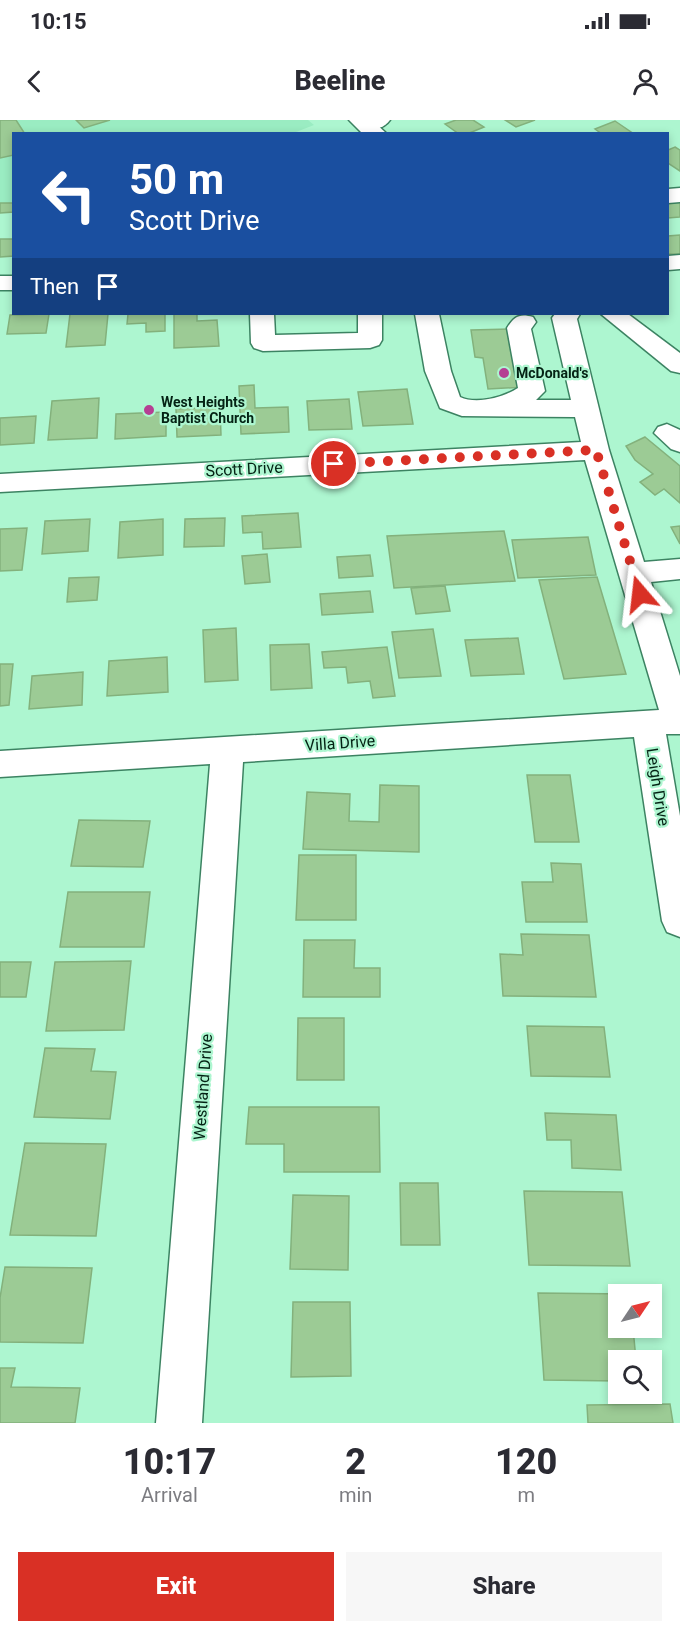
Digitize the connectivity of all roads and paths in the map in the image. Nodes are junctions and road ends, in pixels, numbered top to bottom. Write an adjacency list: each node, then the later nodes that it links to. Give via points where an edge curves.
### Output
1 (262, 315): 2 (street, via 263,343 370,340)
2 (370, 315)
3 (427, 315): 8 (street)
4 (614, 315): 7 (street)
5 (566, 316): 6 (street); 10 (street, Leigh Drive)
6 (523, 318): 8 (street, via 519,328 532,391 527,396 515,402 483,403 465,396 453,379); 9 (street)
7 (680, 365)
8 (438, 371): 9 (street, via 449,402 462,408)
9 (548, 409): 10 (street)
10 (586, 409): 11 (street, Leigh Drive)
11 (596, 450): 12 (street, Scott Drive); 14 (street, Leigh Drive)
12 (0, 483)
13 (680, 569): 14 (street)
14 (633, 573): 15 (street, Leigh Drive)
15 (668, 722): 16 (street, Villa Drive); 18 (street, Leigh Drive)
16 (227, 750): 17 (street, Villa Drive); 19 (street, Westland Drive)
17 (0, 764)
18 (680, 921)
19 (179, 1423)

